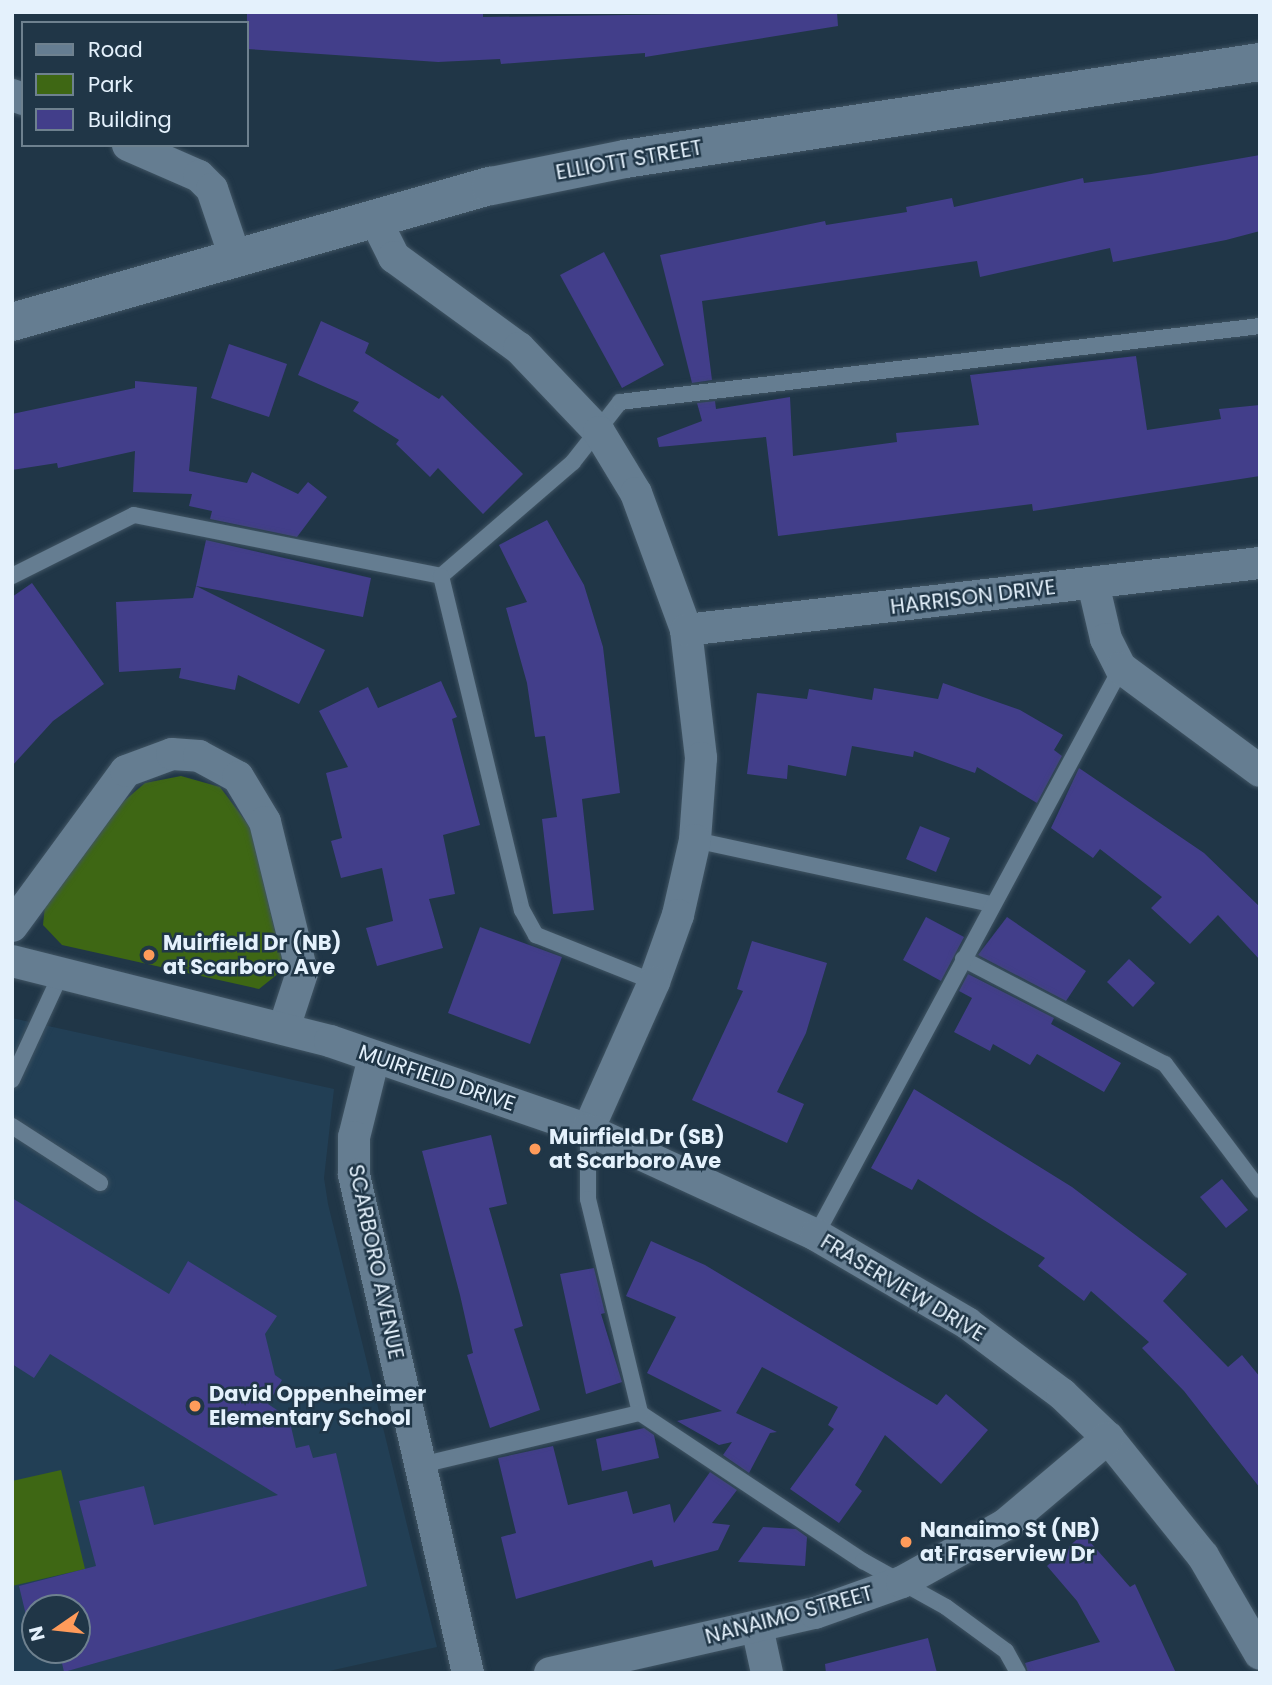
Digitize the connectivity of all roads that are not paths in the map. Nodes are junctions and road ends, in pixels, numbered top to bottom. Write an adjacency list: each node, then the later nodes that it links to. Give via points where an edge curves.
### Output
1 (1260, 62): 3 (street, ELLIOTT STREET, via 625,159)
2 (133, 147): 4 (street, via 199,176 212,189)
3 (373, 217): 4 (street, ELLIOTT STREET); 7 (street, via 394,257 519,348)
4 (236, 260): 5 (street, ELLIOTT STREET)
5 (12, 321)
6 (1260, 327): 7 (lane, via 620,402)
7 (599, 432): 10 (lane, via 573,462); 12 (street, via 636,493)
8 (1260, 564): 11 (street, HARRISON DRIVE)
9 (12, 576): 10 (lane, via 134,515)
10 (441, 576): 21 (lane, via 522,910 537,935)
11 (1093, 583): 12 (street, HARRISON DRIVE); 13 (street, via 1106,639)
12 (686, 630): 15 (street, via 701,758)
13 (1121, 668): 14 (street); 16 (lane)
14 (1260, 771)
15 (695, 840): 16 (lane); 21 (street, via 678,915)
16 (990, 904): 18 (lane)
17 (12, 926): 22 (street, via 126,771 172,754 199,756 239,777 265,822 302,973)
18 (963, 959): 28 (lane, via 1165,1065); 29 (lane)
19 (12, 961): 20 (street, MUIRFIELD DRIVE)
20 (62, 972): 22 (street, MUIRFIELD DRIVE); 24 (lane)
21 (654, 982): 26 (street)
22 (284, 1028): 23 (street, MUIRFIELD DRIVE)
23 (374, 1057): 26 (street, MUIRFIELD DRIVE); 32 (street, SCARBORO AVENUE, via 354,1137 354,1175)
24 (12, 1080)
25 (12, 1126): 27 (lane)
26 (588, 1130): 29 (street, FRASERVIEW DRIVE); 30 (lane, via 588,1199)
27 (100, 1184)
28 (1260, 1190)
29 (816, 1235): 31 (street, FRASERVIEW DRIVE, via 967,1323 1062,1394)
30 (640, 1413): 32 (lane); 33 (lane)
31 (1108, 1437): 33 (street, NANAIMO STREET, via 1004,1525); 35 (street, FRASERVIEW DRIVE, via 1203,1556)
32 (421, 1465): 36 (street, SCARBORO AVENUE)
33 (902, 1582): 34 (street, NANAIMO STREET, via 848,1603); 39 (lane, via 1006,1651)
34 (757, 1627): 37 (street, NANAIMO STREET); 38 (street)
35 (1260, 1654)
36 (468, 1673)
37 (550, 1673)
38 (767, 1673)
39 (1018, 1673)

